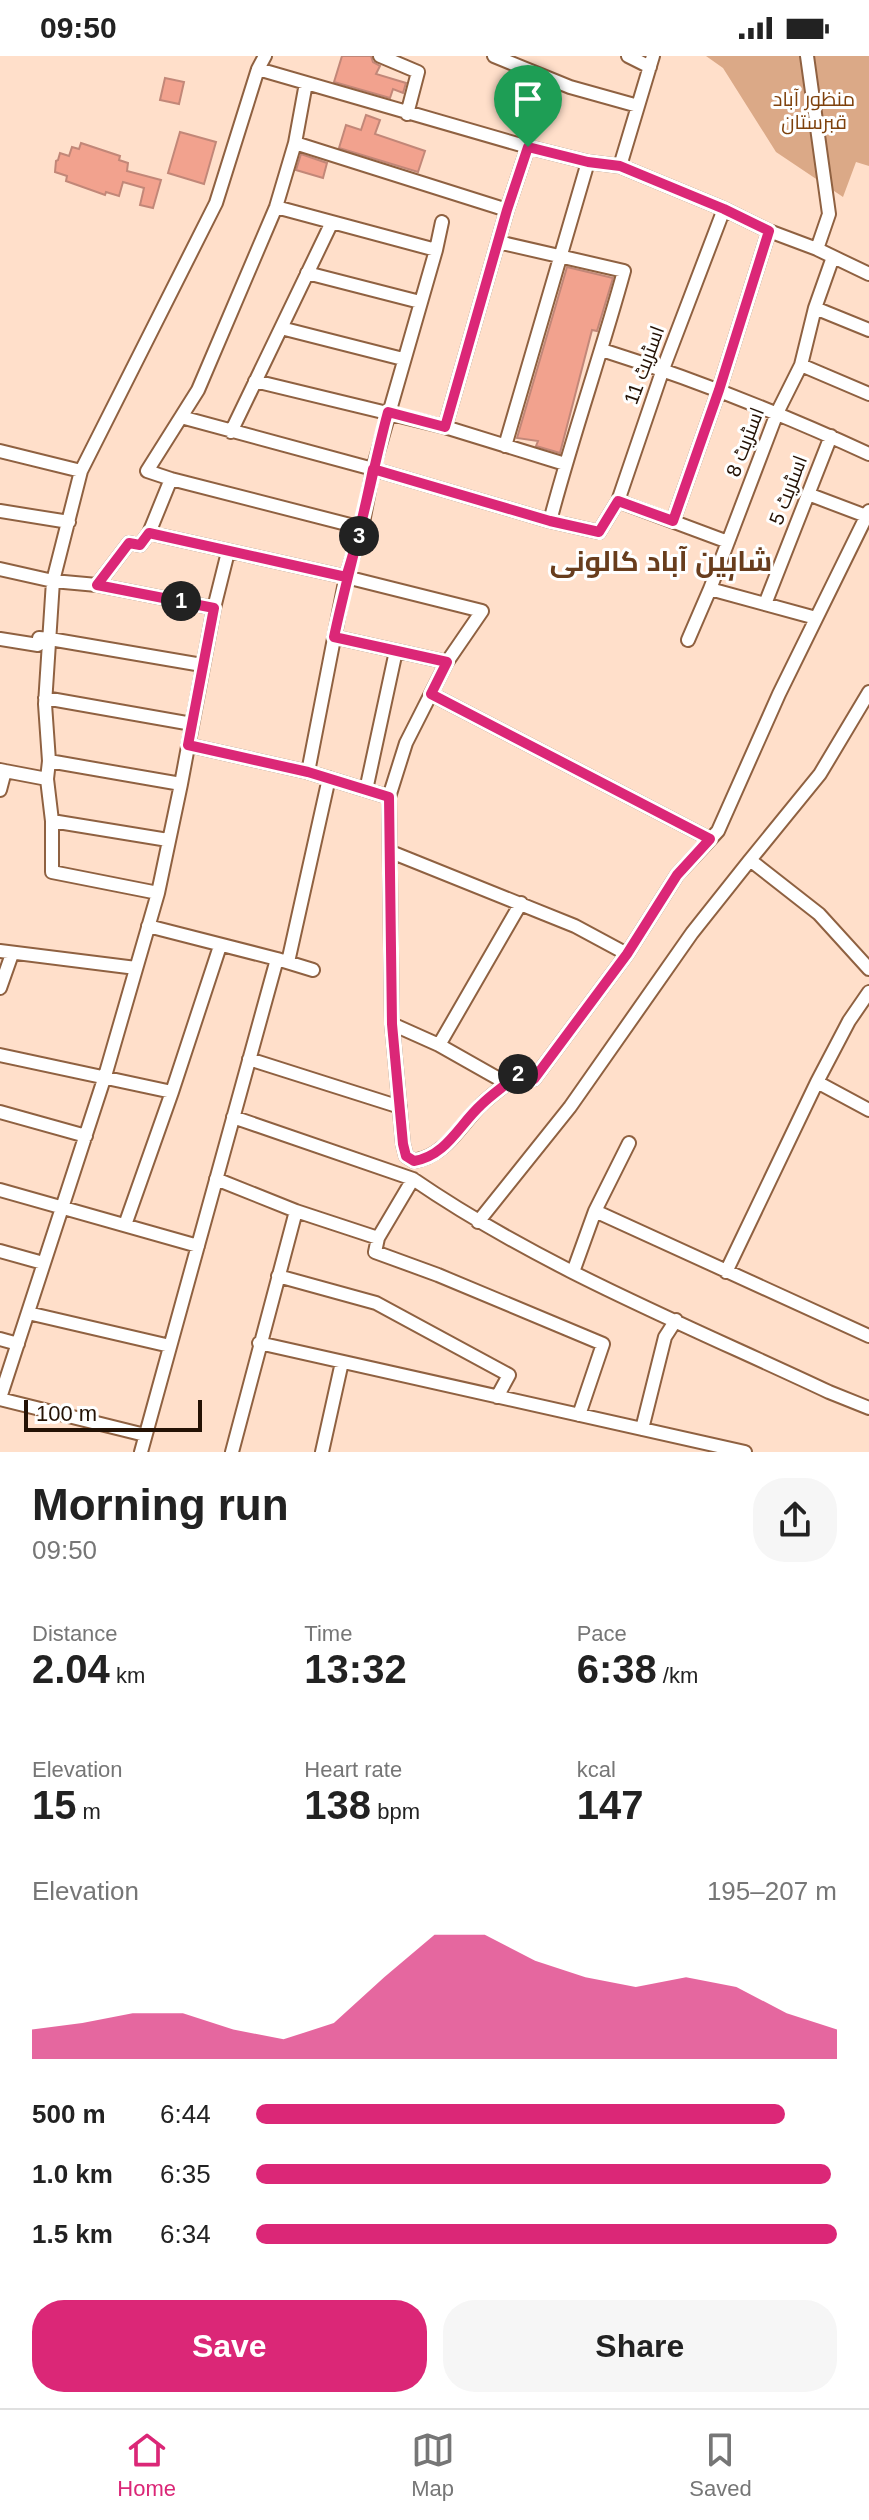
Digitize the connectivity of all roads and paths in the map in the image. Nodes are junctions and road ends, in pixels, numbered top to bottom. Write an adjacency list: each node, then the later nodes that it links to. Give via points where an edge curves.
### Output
1 (265, 56): 7 (street)
2 (380, 56): 10 (street, via 418,72)
3 (494, 56): 9 (street, via 570,87)
4 (628, 56): 6 (street)
5 (807, 56): 22 (street, via 829,214)
6 (652, 62): 9 (street)
7 (258, 69): 8 (street); 50 (street, via 216,203)
8 (306, 83): 10 (street); 11 (street)
9 (638, 106): 14 (street)
10 (407, 114): 12 (street)
11 (295, 143): 15 (street); 17 (street)
12 (528, 147): 13 (street); 17 (street)
13 (588, 162): 14 (street); 24 (street)
14 (620, 166): 16 (street)
15 (276, 207): 18 (street); 41 (street, via 198,390)
16 (724, 209): 20 (street); 35 (street, اسٹریٹ 11)
17 (507, 210): 21 (street)
18 (332, 222): 23 (street); 26 (street)
19 (442, 222): 23 (street)
20 (769, 231): 22 (street); 37 (street)
21 (498, 242): 24 (street); 42 (street)
22 (817, 249): 25 (street)
23 (436, 250): 28 (street)
24 (561, 256): 32 (street, via 624,271); 45 (street)
25 (833, 257): 27 (street); 29 (street, اسٹریٹ 8)
26 (307, 273): 28 (street); 30 (street)
27 (869, 274)
28 (420, 302): 33 (street)
29 (815, 308): 31 (street); 34 (street, اسٹریٹ 8)
30 (281, 328): 33 (street); 36 (street)
31 (869, 330)
32 (602, 350): 35 (street); 48 (street)
33 (403, 359): 39 (street)
34 (801, 365): 38 (street); 40 (street, اسٹریٹ 8)
35 (663, 369): 37 (street); 53 (street, اسٹریٹ 11)
36 (255, 381): 39 (street); 43 (street)
37 (719, 390): 40 (street); 57 (street)
38 (869, 394)
39 (388, 412): 42 (street); 49 (street)
40 (777, 413): 44 (street); 61 (street, اسٹریٹ 8)
41 (181, 417): 43 (street); 51 (street, via 147,471)
42 (445, 427): 45 (street)
43 (231, 432): 49 (street)
44 (831, 436): 47 (street); 52 (street, اسٹریٹ 5)
45 (505, 446): 48 (street)
46 (0, 451): 50 (street)
47 (869, 454)
48 (565, 464): 56 (street)
49 (373, 469): 56 (street); 59 (street)
50 (81, 471): 58 (street)
51 (171, 479): 59 (street); 60 (street)
52 (808, 494): 55 (street); 68 (street, اسٹریٹ 5)
53 (618, 501): 56 (street, اسٹریٹ 11, via 599,532); 57 (street)
54 (0, 511): 58 (street)
55 (867, 513): 70 (street)
56 (550, 521)
57 (673, 521): 61 (street)
58 (69, 522): 65 (street)
59 (362, 528): 64 (street)
60 (149, 533): 62 (street); 66 (street, via 140,545 129,543)
61 (728, 542): 67 (street, اسٹریٹ 8)
62 (228, 552): 64 (street); 69 (street)
63 (0, 569): 65 (street)
64 (346, 577): 71 (street); 76 (street, via 482,611)
65 (53, 581): 66 (street); 73 (street)
66 (97, 585): 69 (street)
67 (710, 589): 68 (street); 74 (street, اسٹریٹ 8)
68 (765, 604): 70 (street)
69 (214, 608): 77 (street)
70 (816, 618): 93 (street)
71 (334, 637): 75 (street); 85 (street)
72 (0, 639): 73 (street, via 38,645 39,638)
73 (50, 639): 77 (street); 80 (street)
74 (688, 640)
75 (396, 651): 76 (street); 90 (street)
76 (447, 662): 79 (street)
77 (202, 665): 81 (street)
78 (869, 692): 96 (street, via 820,774)
79 (431, 694): 91 (street, via 406,743); 93 (street)
80 (45, 698): 81 (street); 83 (street)
81 (192, 724): 82 (street)
82 (188, 745): 85 (street); 88 (street)
83 (49, 761): 87 (street); 88 (street)
84 (2, 771): 87 (street); 89 (street)
85 (308, 772): 86 (street)
86 (329, 778): 90 (street); 103 (street)
87 (47, 779): 92 (street)
88 (181, 784): 94 (street)
89 (0, 790)
90 (366, 790): 91 (street)
91 (389, 797): 95 (street)
92 (52, 821): 94 (street); 97 (street, via 52,872)
93 (710, 839): 102 (street, via 677,875)
94 (168, 840): 97 (street)
95 (391, 852): 98 (street); 109 (street)
96 (750, 860): 105 (street, via 819,914); 129 (street, via 570,1107)
97 (158, 893): 99 (street)
98 (521, 903): 102 (street); 110 (street)
99 (148, 926): 100 (street); 104 (street)
100 (220, 946): 103 (street); 116 (street)
101 (6, 952): 104 (street); 107 (street)
102 (627, 954): 115 (street, via 534,1079 520,1072)
103 (282, 960): 106 (street); 112 (street)
104 (136, 968): 113 (street)
105 (869, 969)
106 (313, 970)
107 (0, 988)
108 (869, 992): 114 (street)
109 (392, 1024): 110 (street); 117 (street)
110 (439, 1045): 115 (street)
111 (0, 1055): 113 (street)
112 (249, 1059): 117 (street); 120 (street)
113 (105, 1076): 116 (street); 121 (street)
114 (817, 1082): 118 (street); 136 (street)
115 (508, 1084): 117 (street, via 480,1106 450,1142 421,1160 406,1156)
116 (172, 1092): 130 (street)
117 (400, 1107)
118 (869, 1110)
119 (0, 1112): 121 (street)
120 (233, 1117): 123 (street); 124 (street)
121 (86, 1136): 126 (street)
122 (629, 1143): 128 (street)
123 (216, 1179): 127 (street); 132 (street)
124 (413, 1179): 129 (street); 131 (street)
125 (0, 1190): 126 (street)
126 (63, 1206): 130 (street); 134 (street)
127 (296, 1211): 131 (street); 137 (street)
128 (595, 1211): 135 (street); 136 (street)
129 (478, 1222): 135 (street)
130 (125, 1225): 132 (street)
131 (378, 1238): 149 (street, via 375,1252 603,1344)
132 (198, 1246): 144 (street)
133 (0, 1251): 134 (street)
134 (43, 1263): 138 (street)
135 (573, 1272): 139 (street)
136 (726, 1272): 140 (street)
137 (278, 1276): 142 (street); 146 (street, via 376,1303 509,1375)
138 (28, 1313): 143 (street); 144 (street)
139 (676, 1320): 148 (street); 150 (street, via 665,1337)
140 (869, 1336)
141 (0, 1339): 143 (street)
142 (259, 1343): 145 (street); 154 (street)
143 (18, 1344): 147 (street)
144 (170, 1346): 151 (street)
145 (342, 1362): 146 (street); 155 (street)
146 (497, 1397): 149 (street)
147 (0, 1399): 151 (street)
148 (869, 1408)
149 (579, 1415): 150 (street)
150 (642, 1429): 152 (street)
151 (145, 1435): 153 (street)
152 (681, 1438): 156 (street); 157 (street)
153 (141, 1452)
154 (232, 1452)
155 (322, 1452)
156 (677, 1452)
157 (745, 1452)

